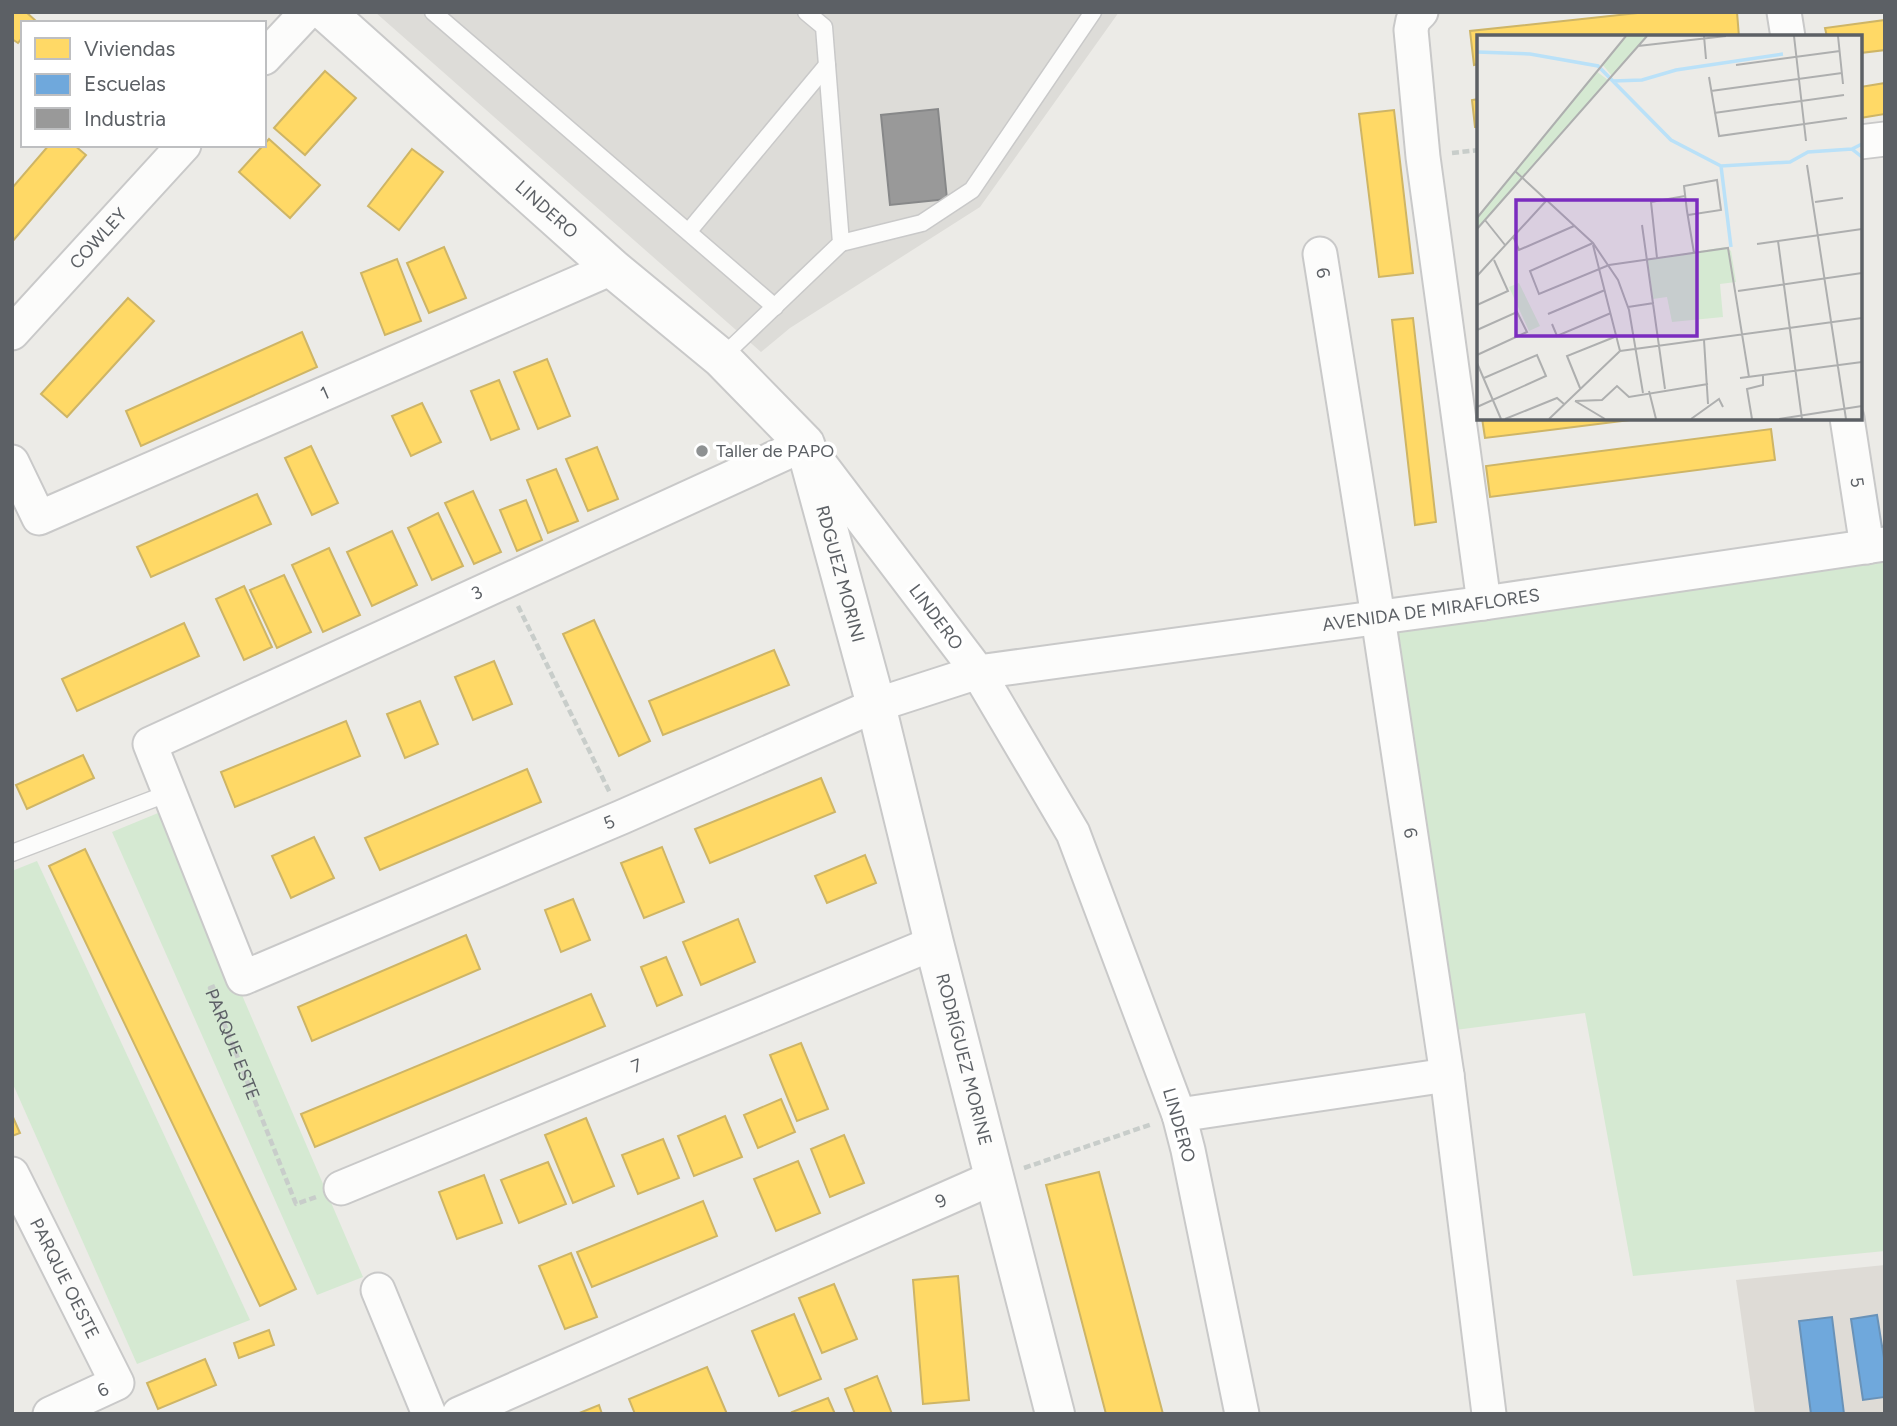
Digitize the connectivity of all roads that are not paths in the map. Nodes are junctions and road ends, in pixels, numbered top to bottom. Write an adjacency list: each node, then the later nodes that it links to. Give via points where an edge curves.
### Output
1 (307, 12): 9 (street)
2 (326, 12): 17 (street, LINDERO)
3 (433, 12): 14 (lane)
4 (806, 12): 10 (lane, via 824,27)
5 (1093, 12): 15 (lane, via 972,190 922,223)
6 (1784, 12): 8 (street)
7 (1417, 16): 25 (street, via 1411,30 1423,157)
8 (1788, 35)
9 (266, 56)
10 (827, 65): 14 (lane); 15 (lane)
11 (1885, 139): 12 (street)
12 (1862, 142)
13 (182, 147): 19 (street, COWLEY)
14 (689, 231): 18 (lane)
15 (841, 243): 18 (lane)
16 (1320, 254): 26 (street, 6)
17 (612, 268): 20 (street, LINDERO); 23 (street, 1, via 39,518)
18 (775, 307): 20 (lane)
19 (12, 333)
20 (721, 358): 22 (street, LINDERO)
21 (1847, 420): 24 (street, 5)
22 (806, 444): 27 (street, LINDERO); 28 (street, RDGUEZ MORINI); 29 (street, 3)
23 (12, 462)
24 (1876, 546): 25 (street, AVENIDA DE MIRAFLORES)
25 (1484, 603): 26 (street, AVENIDA DE MIRAFLORES)
26 (1378, 617): 27 (street, AVENIDA DE MIRAFLORES); 34 (street, 6)
27 (978, 672): 28 (street, 5); 35 (street, LINDERO, via 1073,833)
28 (876, 705): 32 (street, RODRÍGUEZ MORINE); 33 (street, 5)
29 (150, 744): 30 (street, PARQUE ESTE)
30 (169, 793): 31 (lane); 33 (street, PARQUE ESTE)
31 (12, 853)
32 (934, 943): 37 (street, RODRÍGUEZ MORINE); 38 (street, 7)
33 (243, 978)
34 (1447, 1075): 35 (street); 46 (street, 6)
35 (1179, 1115): 45 (street, LINDERO)
36 (13, 1174): 40 (street, PARQUE OESTE)
37 (995, 1177): 43 (street, 9); 44 (street, RODRÍGUEZ MORINE)
38 (341, 1188)
39 (378, 1290): 42 (street)
40 (117, 1383): 41 (street, 6)
41 (50, 1414)
42 (429, 1414)
43 (459, 1414)
44 (1055, 1414)
45 (1242, 1414)
46 (1489, 1414)

